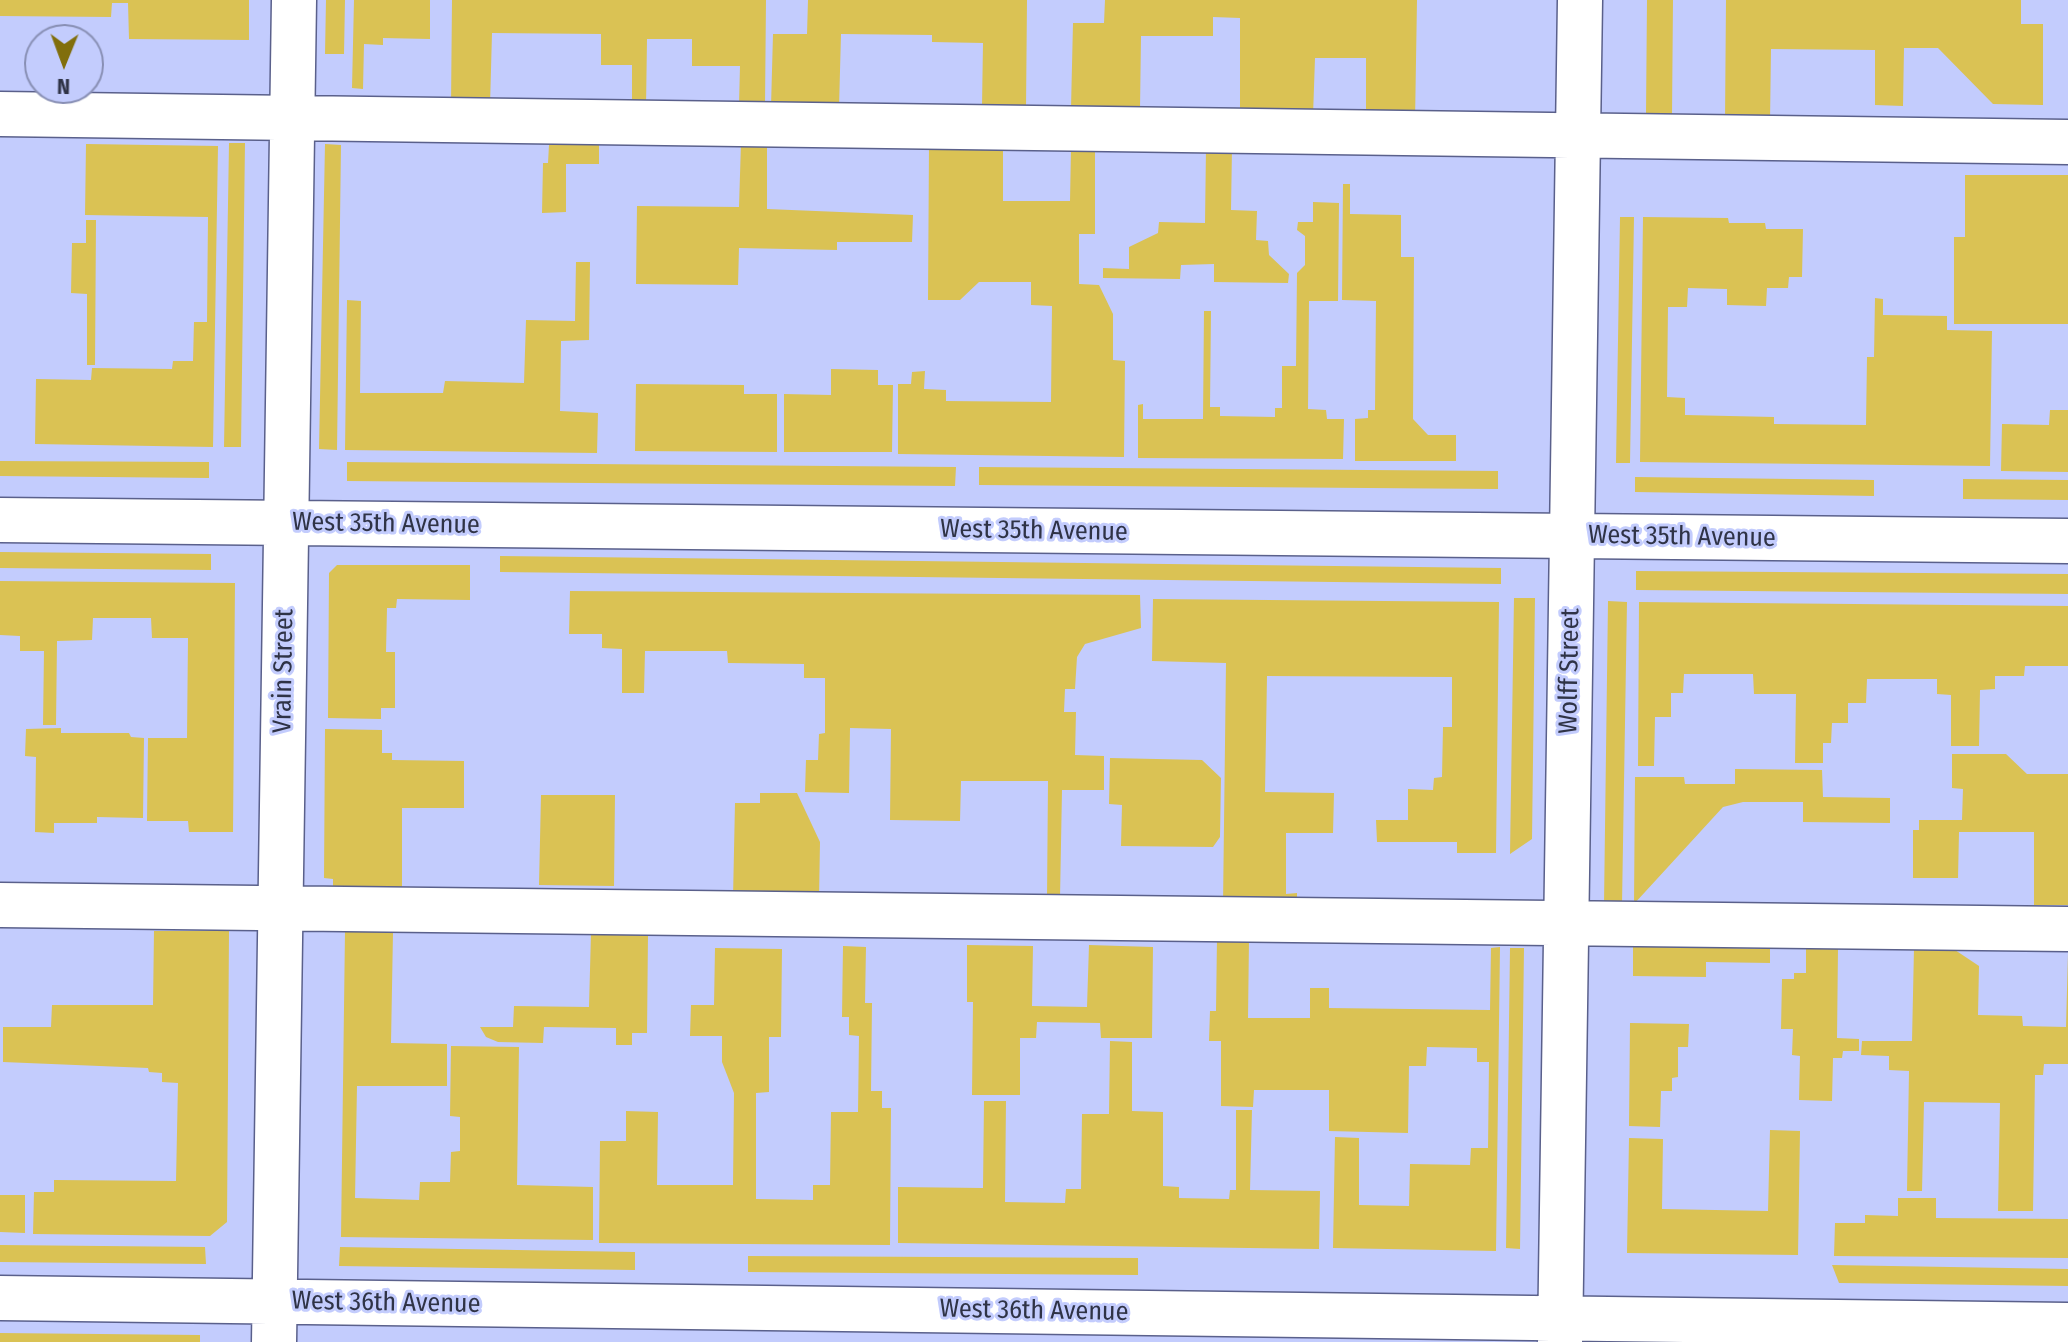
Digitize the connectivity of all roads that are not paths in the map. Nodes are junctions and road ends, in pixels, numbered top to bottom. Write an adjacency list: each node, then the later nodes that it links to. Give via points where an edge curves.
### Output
1 (294, 0): 4 (street, Vrain Street)
2 (1580, 0): 5 (street, Wolff Street)
3 (0, 114): 4 (street)
4 (292, 118): 5 (street); 8 (street, Vrain Street)
5 (1578, 135): 6 (street); 9 (street, Wolff Street)
6 (2068, 142)
7 (0, 520): 8 (street, West 35th Avenue)
8 (287, 523): 9 (street, West 35th Avenue); 12 (street, Vrain Street)
9 (1572, 536): 10 (street, West 35th Avenue); 13 (street, Wolff Street)
10 (2068, 541)
11 (0, 905): 12 (street)
12 (280, 909): 13 (street); 16 (street, Vrain Street)
13 (1566, 923): 14 (street); 18 (street, Wolff Street)
14 (2068, 929)
15 (0, 1298): 16 (street, West 36th Avenue)
16 (275, 1322): 18 (street, West 36th Avenue)
17 (2068, 1325): 18 (street, West 36th Avenue)
18 (1560, 1330)

